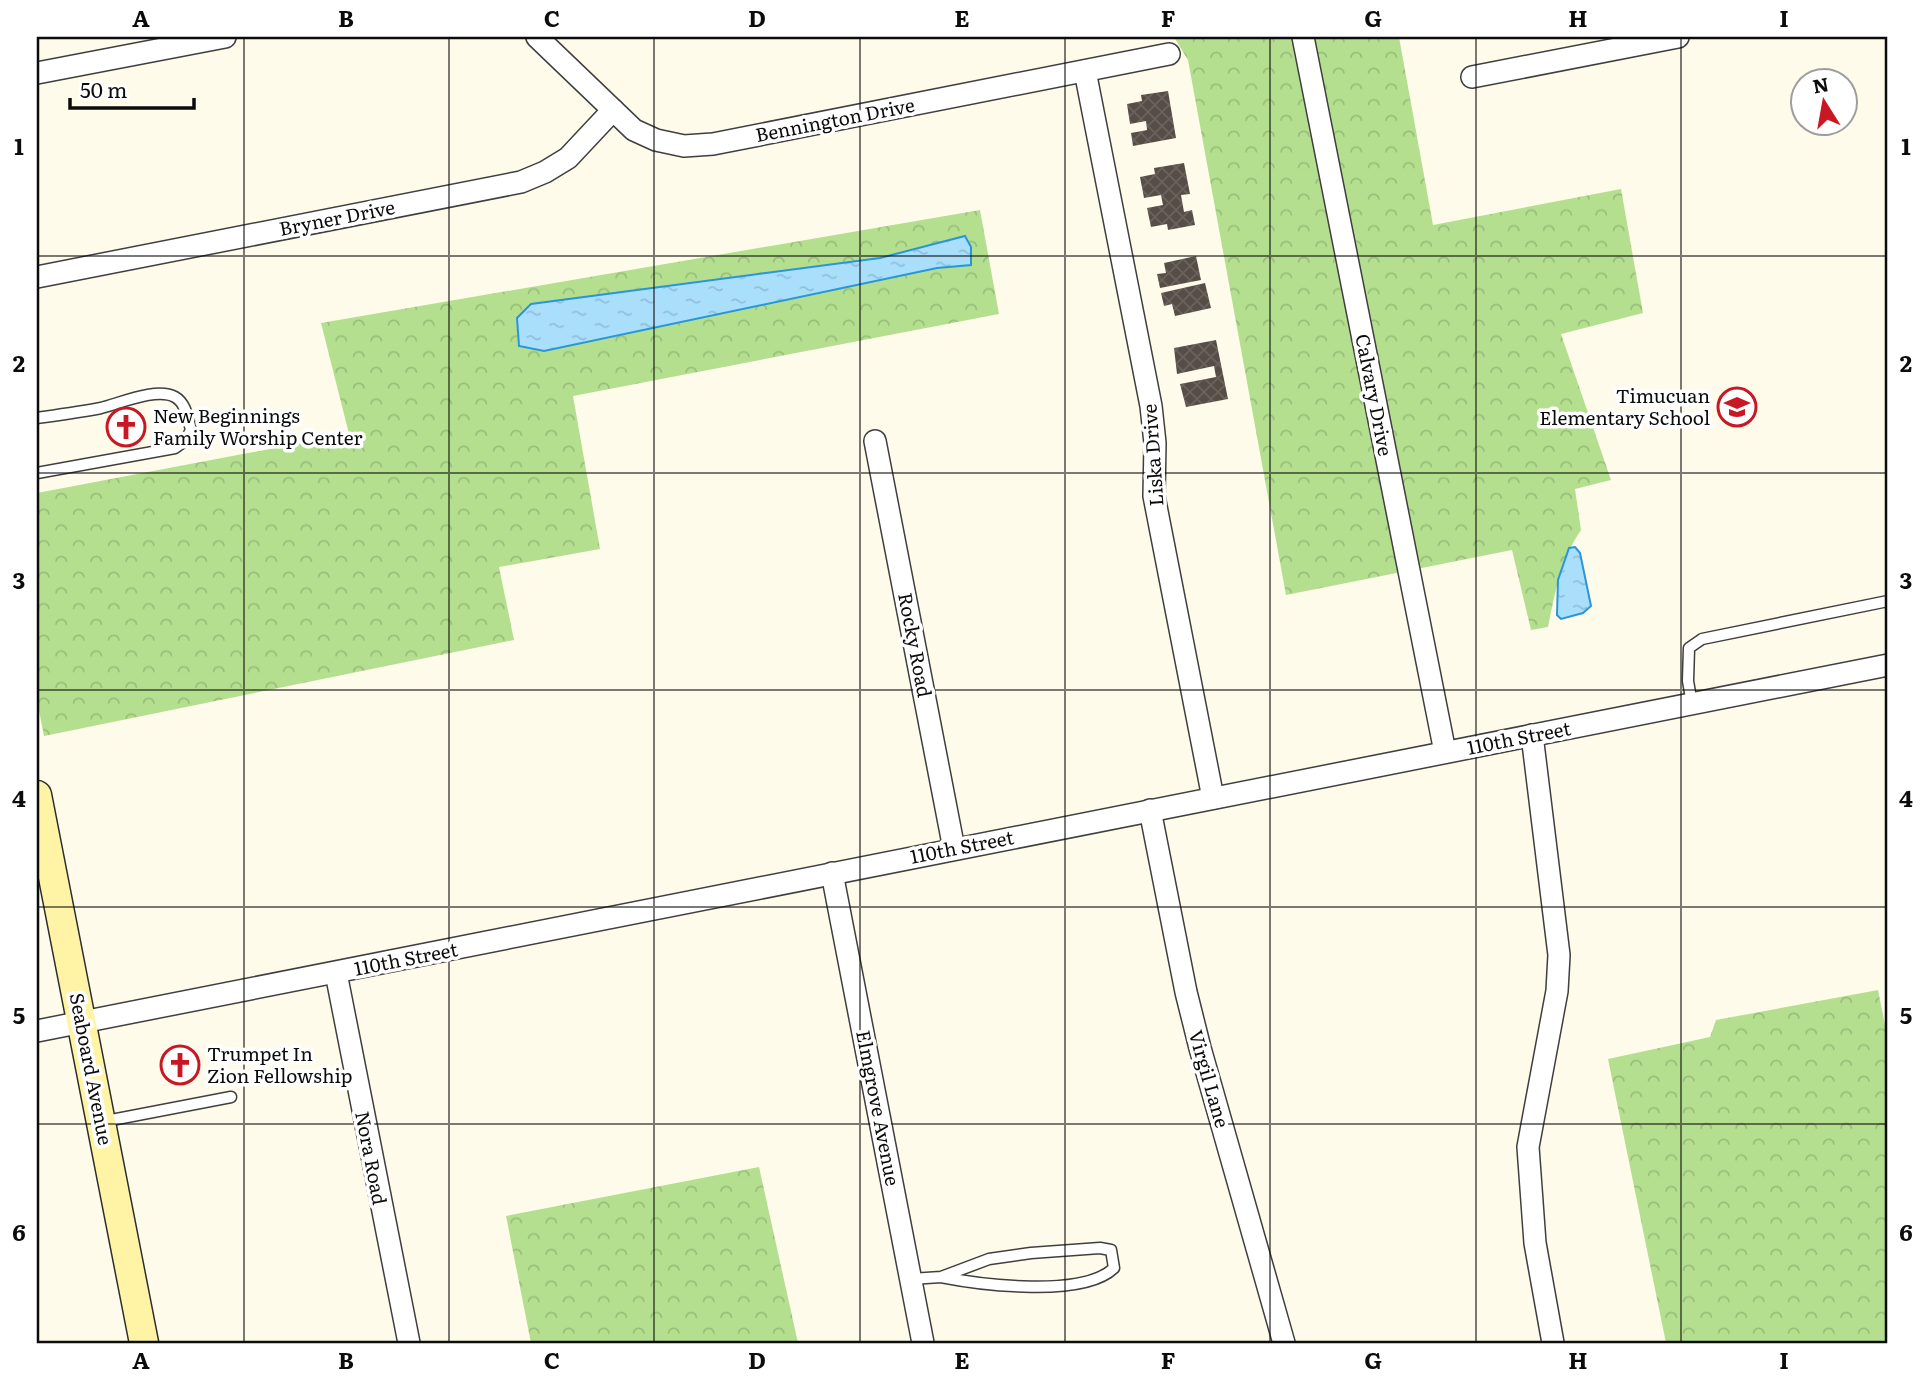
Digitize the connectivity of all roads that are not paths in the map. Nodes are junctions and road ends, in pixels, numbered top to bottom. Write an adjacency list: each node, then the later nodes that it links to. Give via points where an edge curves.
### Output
1 (225, 37): 7 (street)
2 (537, 37): 9 (street, Bennington Drive)
3 (1303, 37): 18 (street, Calvary Drive)
4 (1678, 37): 8 (street)
5 (1169, 54): 6 (street, Bennington Drive)
6 (1085, 71): 9 (street, Bennington Drive, via 713,144 684,146 656,140 634,130); 20 (street, Liska Drive, via 1151,406 1154,496)
7 (37, 73)
8 (1472, 77)
9 (613, 110): 10 (street, Bryner Drive, via 568,158 521,182)
10 (37, 277)
11 (37, 418): 13 (lane, via 164,394 182,402 191,430 175,448)
12 (875, 441): 22 (street, Rocky Road)
13 (37, 473)
14 (1888, 601): 16 (lane, via 1702,639 1689,648)
15 (1888, 665): 16 (street, 110th Street)
16 (1692, 704): 17 (street, 110th Street)
17 (1532, 736): 18 (street, 110th Street); 35 (street, via 1559,955 1557,991 1528,1147 1535,1244)
18 (1445, 752): 20 (street, 110th Street)
19 (37, 795): 25 (street, Seaboard Avenue)
20 (1213, 798): 21 (street, 110th Street)
21 (1150, 810): 22 (street, 110th Street); 34 (street, Virgil Lane, via 1200,1048)
22 (954, 849): 23 (street, 110th Street)
23 (832, 873): 24 (street, 110th Street); 30 (street, Elmgrove Avenue)
24 (336, 973): 25 (street, 110th Street); 32 (street, Nora Road)
25 (81, 1023): 26 (street, 110th Street); 28 (street, Seaboard Avenue)
26 (37, 1031)
27 (231, 1097): 28 (lane)
28 (101, 1122): 31 (street, Seaboard Avenue)
29 (941, 1277): 29 (lane, via 989,1259 1100,1248 1111,1250 1114,1268 1105,1276 1048,1286 976,1284); 30 (lane)
30 (911, 1279): 33 (street, Elmgrove Avenue)
31 (144, 1343)
32 (409, 1343)
33 (923, 1343)
34 (1284, 1343)
35 (1553, 1343)

